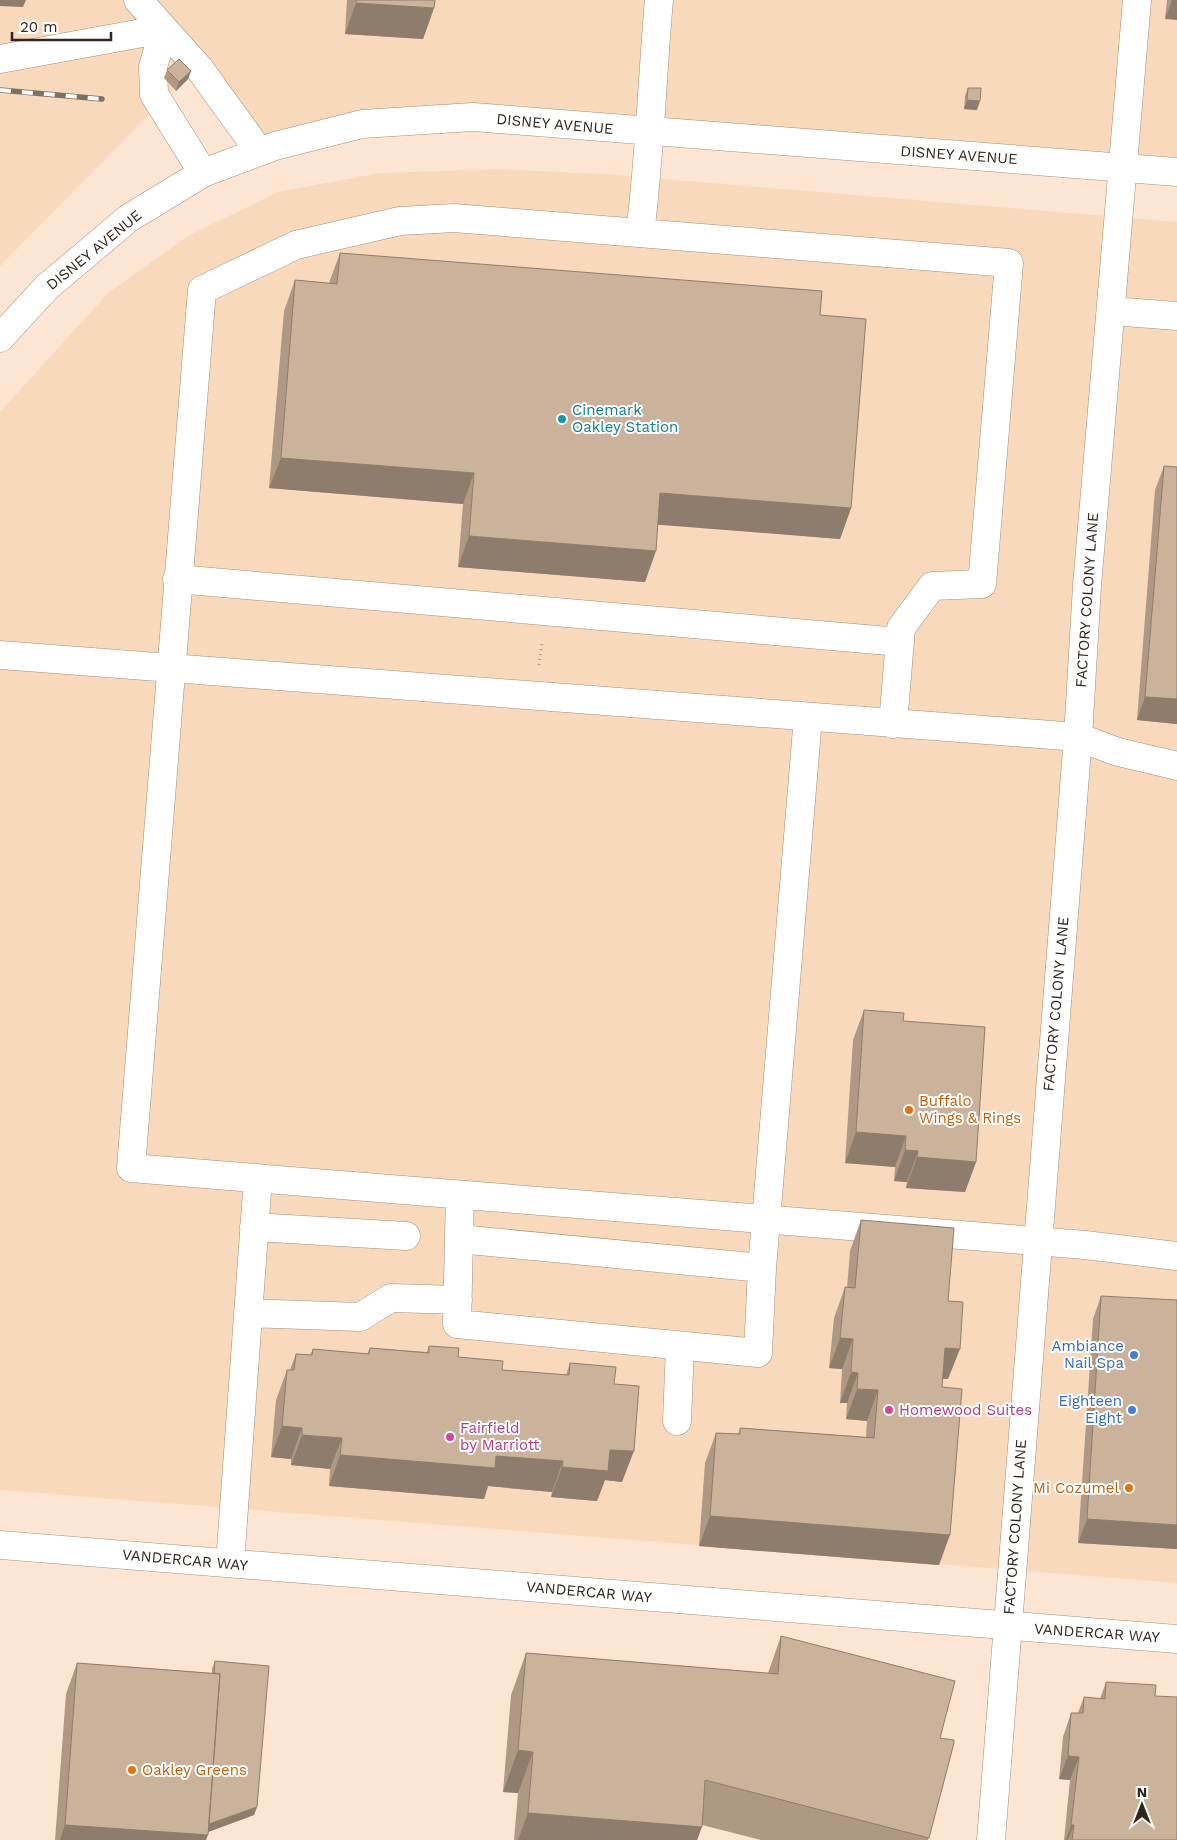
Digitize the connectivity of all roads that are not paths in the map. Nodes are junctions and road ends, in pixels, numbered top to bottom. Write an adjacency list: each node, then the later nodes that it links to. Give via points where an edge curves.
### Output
1 (138, 0): 4 (street)
2 (658, 0): 6 (street)
3 (1137, 0): 8 (street, FACTORY COLONY LANE)
4 (164, 29): 5 (street); 7 (street, via 199,68); 10 (street, via 153,67 154,94)
5 (0, 59)
6 (648, 131): 7 (street, DISNEY AVENUE, via 473,117 362,124); 8 (street, DISNEY AVENUE); 11 (street)
7 (259, 151): 10 (street, DISNEY AVENUE)
8 (1124, 167): 9 (street, DISNEY AVENUE); 12 (street, FACTORY COLONY LANE)
9 (1177, 172)
10 (203, 173): 14 (street, DISNEY AVENUE, via 129,218 47,287)
11 (640, 233): 15 (street, via 454,218 400,221 296,245 202,290); 16 (street, via 1009,263 982,584 932,586 902,628)
12 (1112, 311): 13 (street); 21 (street, FACTORY COLONY LANE, via 1087,586)
13 (1177, 316)
14 (0, 338)
15 (177, 580): 16 (street); 18 (street)
16 (900, 642): 20 (street)
17 (0, 655): 18 (street)
18 (170, 668): 19 (street); 23 (street, via 131,1168)
19 (808, 717): 20 (street); 25 (street)
20 (893, 724): 21 (street)
21 (1078, 737): 22 (street, via 1118,752); 29 (street, FACTORY COLONY LANE)
22 (1177, 766)
23 (258, 1178): 24 (street); 26 (street)
24 (460, 1195): 25 (street); 28 (street)
25 (765, 1220): 29 (street); 31 (street)
26 (254, 1227): 27 (street); 33 (street)
27 (406, 1236)
28 (459, 1239): 31 (street); 32 (street)
29 (1038, 1242): 30 (street); 38 (street, FACTORY COLONY LANE)
30 (1177, 1256)
31 (762, 1268): 34 (street, via 758,1353)
32 (458, 1300): 33 (street, via 391,1298 360,1317); 34 (street, via 457,1324)
33 (248, 1314): 37 (street)
34 (680, 1346): 35 (street)
35 (677, 1421)
36 (0, 1545): 37 (street, VANDERCAR WAY)
37 (230, 1563): 38 (street, VANDERCAR WAY)
38 (1008, 1626): 39 (street, VANDERCAR WAY); 40 (street, FACTORY COLONY LANE)
39 (1177, 1639)
40 (991, 1840)

